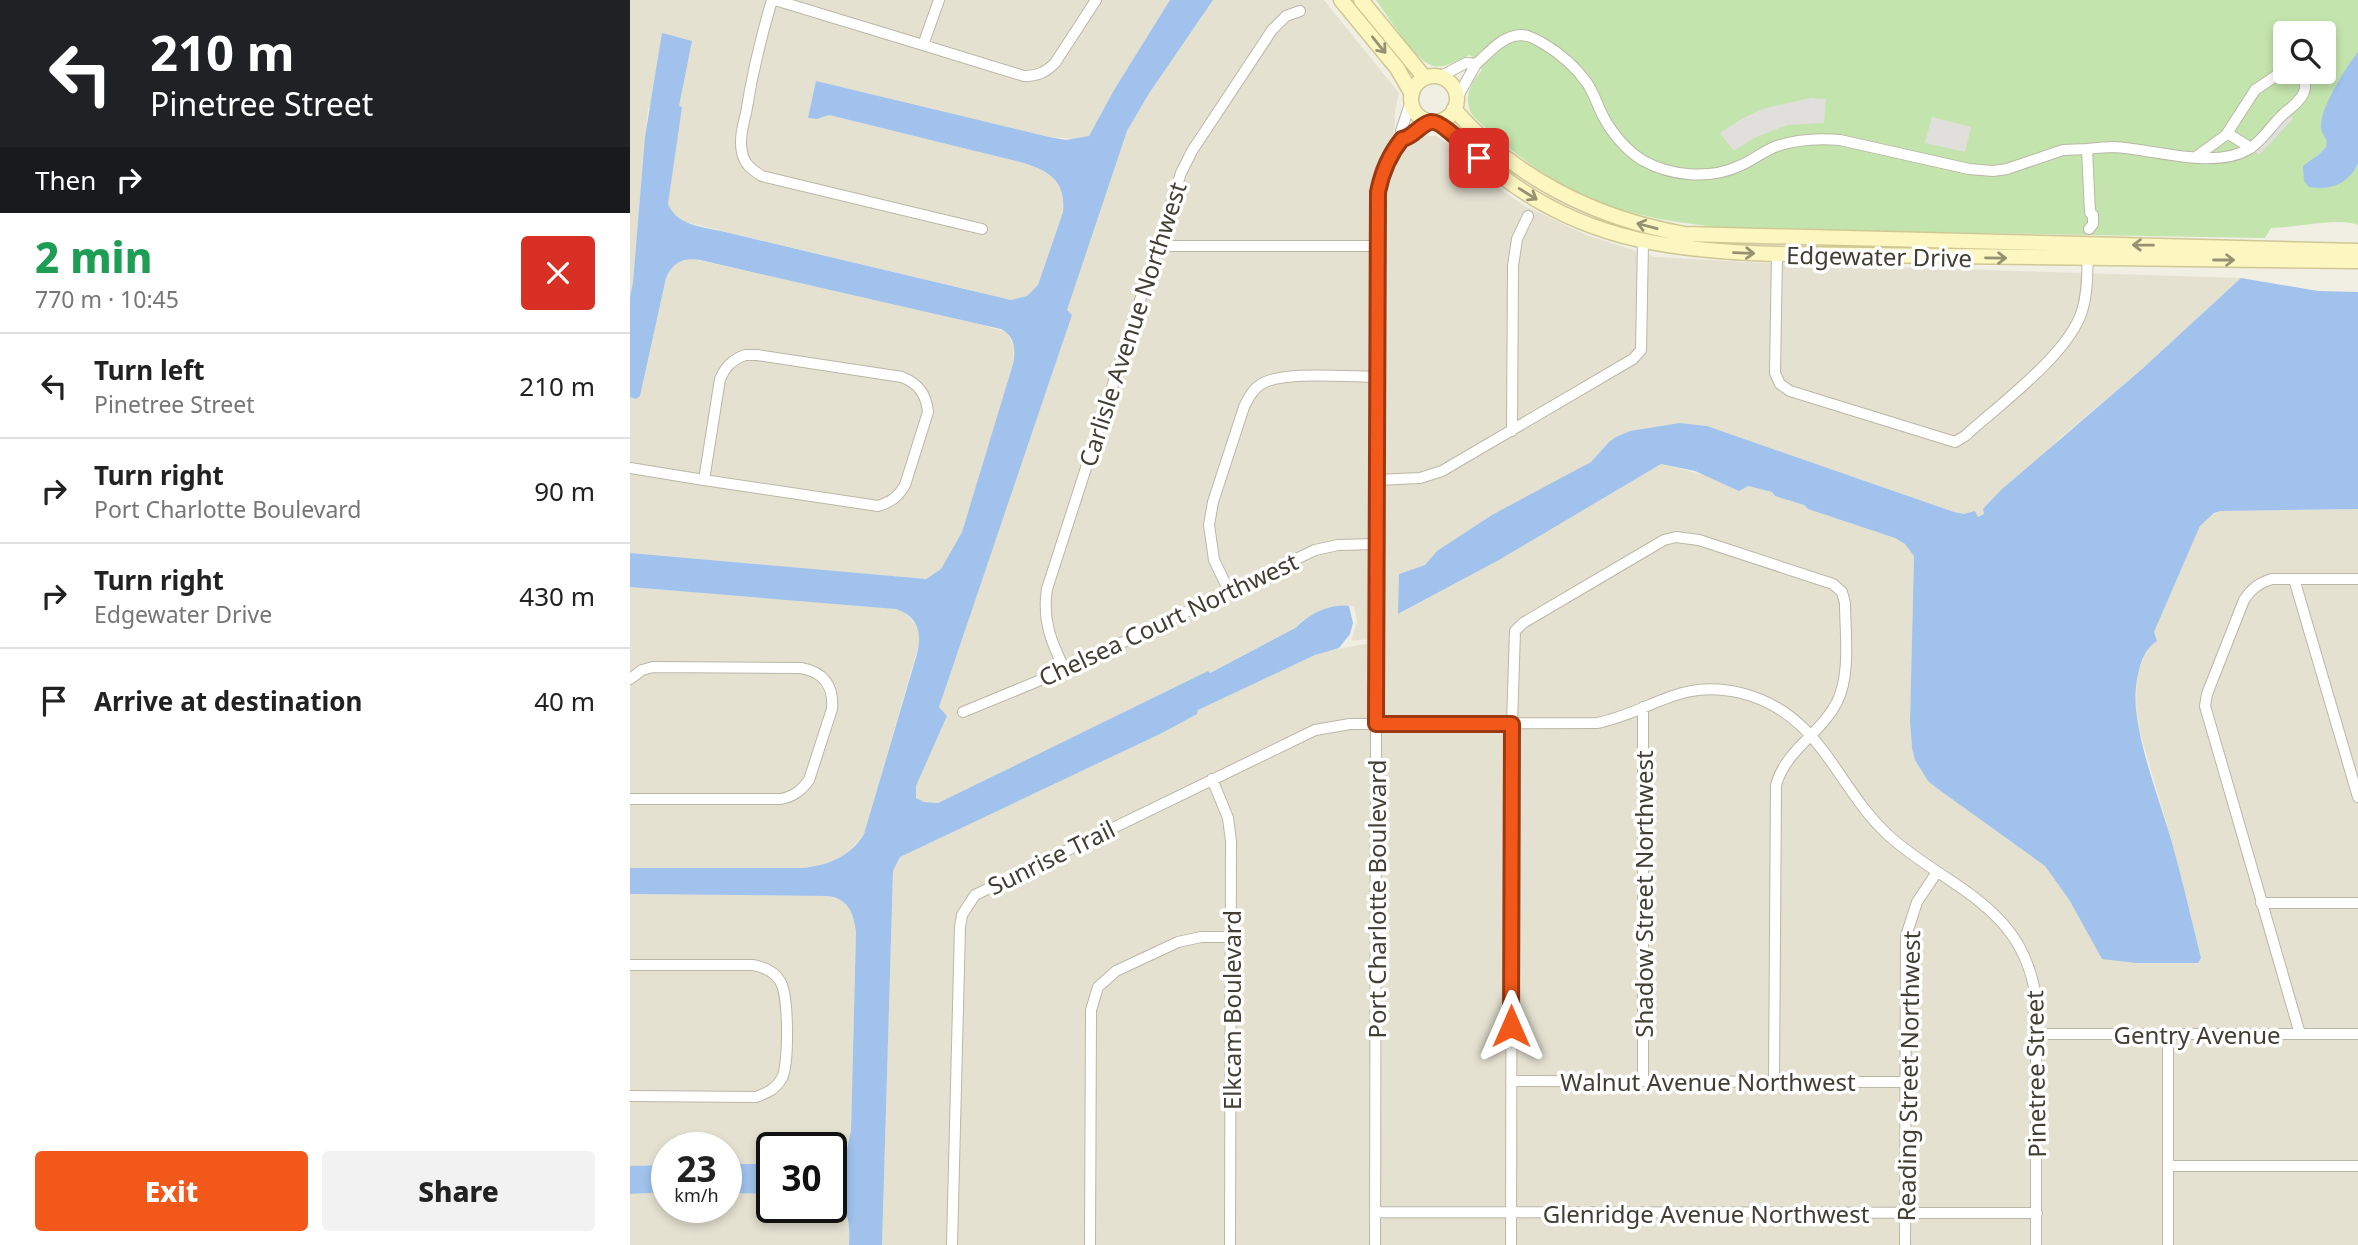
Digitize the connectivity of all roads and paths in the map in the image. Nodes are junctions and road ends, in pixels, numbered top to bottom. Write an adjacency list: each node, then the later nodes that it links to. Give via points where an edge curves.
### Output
1 (773, 0): 7 (street); 21 (street, via 743,126 741,149 752,170)
2 (939, 0): 7 (street)
3 (1096, 0): 7 (street, via 1055,63 1035,76)
4 (1341, 0): 12 (street, one-way to 12, via 1397,68)
5 (1361, 0): 9 (street)
6 (1300, 11): 23 (street, Carlisle Avenue Northwest, via 1286,16 1272,30 1192,151)
7 (923, 46)
8 (1476, 64): 9 (street, via 1466,63); 13 (street); 18 (street, via 1507,38 1526,35 1536,39 1573,65 1603,118 1628,148 1642,160 1681,174 1723,172 1774,147 1818,138 1993,171 2063,150)
9 (1432, 78): 12 (street, via 1417,84); 13 (street, via 1453,87)
10 (2273, 78): 15 (street, via 2255,90)
11 (2306, 84): 17 (street, via 2297,104)
12 (1411, 98): 14 (street, via 1419,116); 16 (street, Port Charlotte Boulevard)
13 (1455, 104): 14 (street, via 1446,118); 26 (street, Edgewater Drive, one-way to 13, via 1664,231 1592,209 1531,177 1469,127)
14 (1433, 122): 16 (street, Port Charlotte Boulevard); 22 (street, Edgewater Drive, one-way to 22, via 1538,200 1600,229)
15 (2227, 134): 17 (street); 19 (street)
16 (1402, 139): 24 (street, Port Charlotte Boulevard, via 1380,181)
17 (2251, 148): 19 (street, via 2222,157)
18 (2087, 149): 19 (street, via 2114,147); 26 (street, via 2093,215)
19 (2196, 157)
20 (1528, 216): 30 (street, via 1517,239 1513,266)
21 (982, 229)
22 (1643, 242): 27 (street, Edgewater Drive, one-way to 27, via 1711,252); 30 (street, via 1641,351)
23 (1158, 246): 24 (street); 38 (street, Carlisle Avenue Northwest, via 1046,589 1048,632)
24 (1377, 246): 29 (street, Port Charlotte Boulevard)
25 (2358, 250): 26 (street, Edgewater Drive, one-way to 26)
26 (2088, 252): 27 (street, Edgewater Drive, one-way to 26); 27 (street, via 2083,308 2067,341 1955,442 1780,384 1775,373); 28 (street, Edgewater Drive, one-way to 28)
27 (1777, 254)
28 (2358, 261)
29 (1377, 377): 33 (street, Port Charlotte Boulevard); 37 (street, via 1282,377 1270,379 1251,393 1210,513 1211,548)
30 (1512, 431): 33 (street, via 1431,475)
31 (630, 468): 32 (street)
32 (704, 480): 32 (street, via 720,379 734,359 745,355 902,377 913,382 927,400 928,412 905,485 899,495 878,506)
33 (1377, 480): 34 (street, Port Charlotte Boulevard)
34 (1377, 544): 37 (street, Chelsea Court Northwest, via 1338,544 1315,550); 42 (street, Port Charlotte Boulevard)
35 (2294, 579): 36 (street); 46 (street); 49 (street, via 2272,579 2251,590 2205,706)
36 (2358, 579)
37 (1229, 591): 38 (street, Chelsea Court Northwest)
38 (1065, 670): 41 (street, Chelsea Court Northwest)
39 (630, 678): 47 (street, via 653,667 801,668 823,676 833,697 809,780 792,796)
40 (1643, 707): 43 (street, Pinetree Street, via 1597,723); 44 (street, Pinetree Street, via 1686,691 1727,691 1767,703); 58 (street, Shadow Street Northwest)
41 (963, 712)
42 (1376, 724): 43 (street, Pinetree Street); 45 (street, Sunrise Trail, via 1338,724 1315,730); 64 (street, Port Charlotte Boulevard)
43 (1512, 724): 44 (street, via 1515,631 1523,622 1664,540 1687,537 1833,584 1842,592 1842,689 1832,710); 57 (street)
44 (1810, 734): 48 (street, Pinetree Street, via 1870,817); 59 (street, via 1784,763 1776,785)
45 (1212, 779): 51 (street, Elkcam Boulevard, via 1231,830); 68 (street, Sunrise Trail, via 985,888 967,904 960,927)
46 (2358, 797)
47 (630, 799)
48 (1937, 872): 53 (street, Pinetree Street, via 1994,914 2020,946 2034,985); 60 (street, Reading Street Northwest, via 1917,902 1906,936)
49 (2261, 903): 50 (street); 55 (street)
50 (2358, 903)
51 (1231, 937): 69 (street, via 1189,939 1166,947 1106,978 1093,998); 70 (street, Elkcam Boulevard)
52 (630, 965): 61 (street, via 753,965 775,974 785,995 785,1064 777,1086 756,1097)
53 (2037, 1034): 54 (street, Gentry Avenue); 67 (street, Pinetree Street)
54 (2168, 1034): 55 (street, Gentry Avenue); 62 (street)
55 (2300, 1034): 56 (street, Gentry Avenue)
56 (2358, 1034)
57 (1511, 1081): 58 (street, Walnut Avenue Northwest); 65 (street)
58 (1643, 1081): 59 (street, Walnut Avenue Northwest)
59 (1774, 1082): 60 (street, Walnut Avenue Northwest)
60 (1905, 1082): 66 (street, Reading Street Northwest)
61 (630, 1096)
62 (2168, 1166): 63 (street); 75 (street)
63 (2358, 1166)
64 (1375, 1212): 65 (street, Glenridge Avenue Northwest); 71 (street, Port Charlotte Boulevard)
65 (1511, 1212): 66 (street, Glenridge Avenue Northwest); 72 (street)
66 (1905, 1213): 67 (street, Glenridge Avenue Northwest); 73 (street, Reading Street Northwest)
67 (2036, 1213): 74 (street, Pinetree Street)
68 (952, 1245)
69 (1090, 1245)
70 (1230, 1245)
71 (1375, 1245)
72 (1511, 1245)
73 (1905, 1245)
74 (2036, 1245)
75 (2168, 1245)

